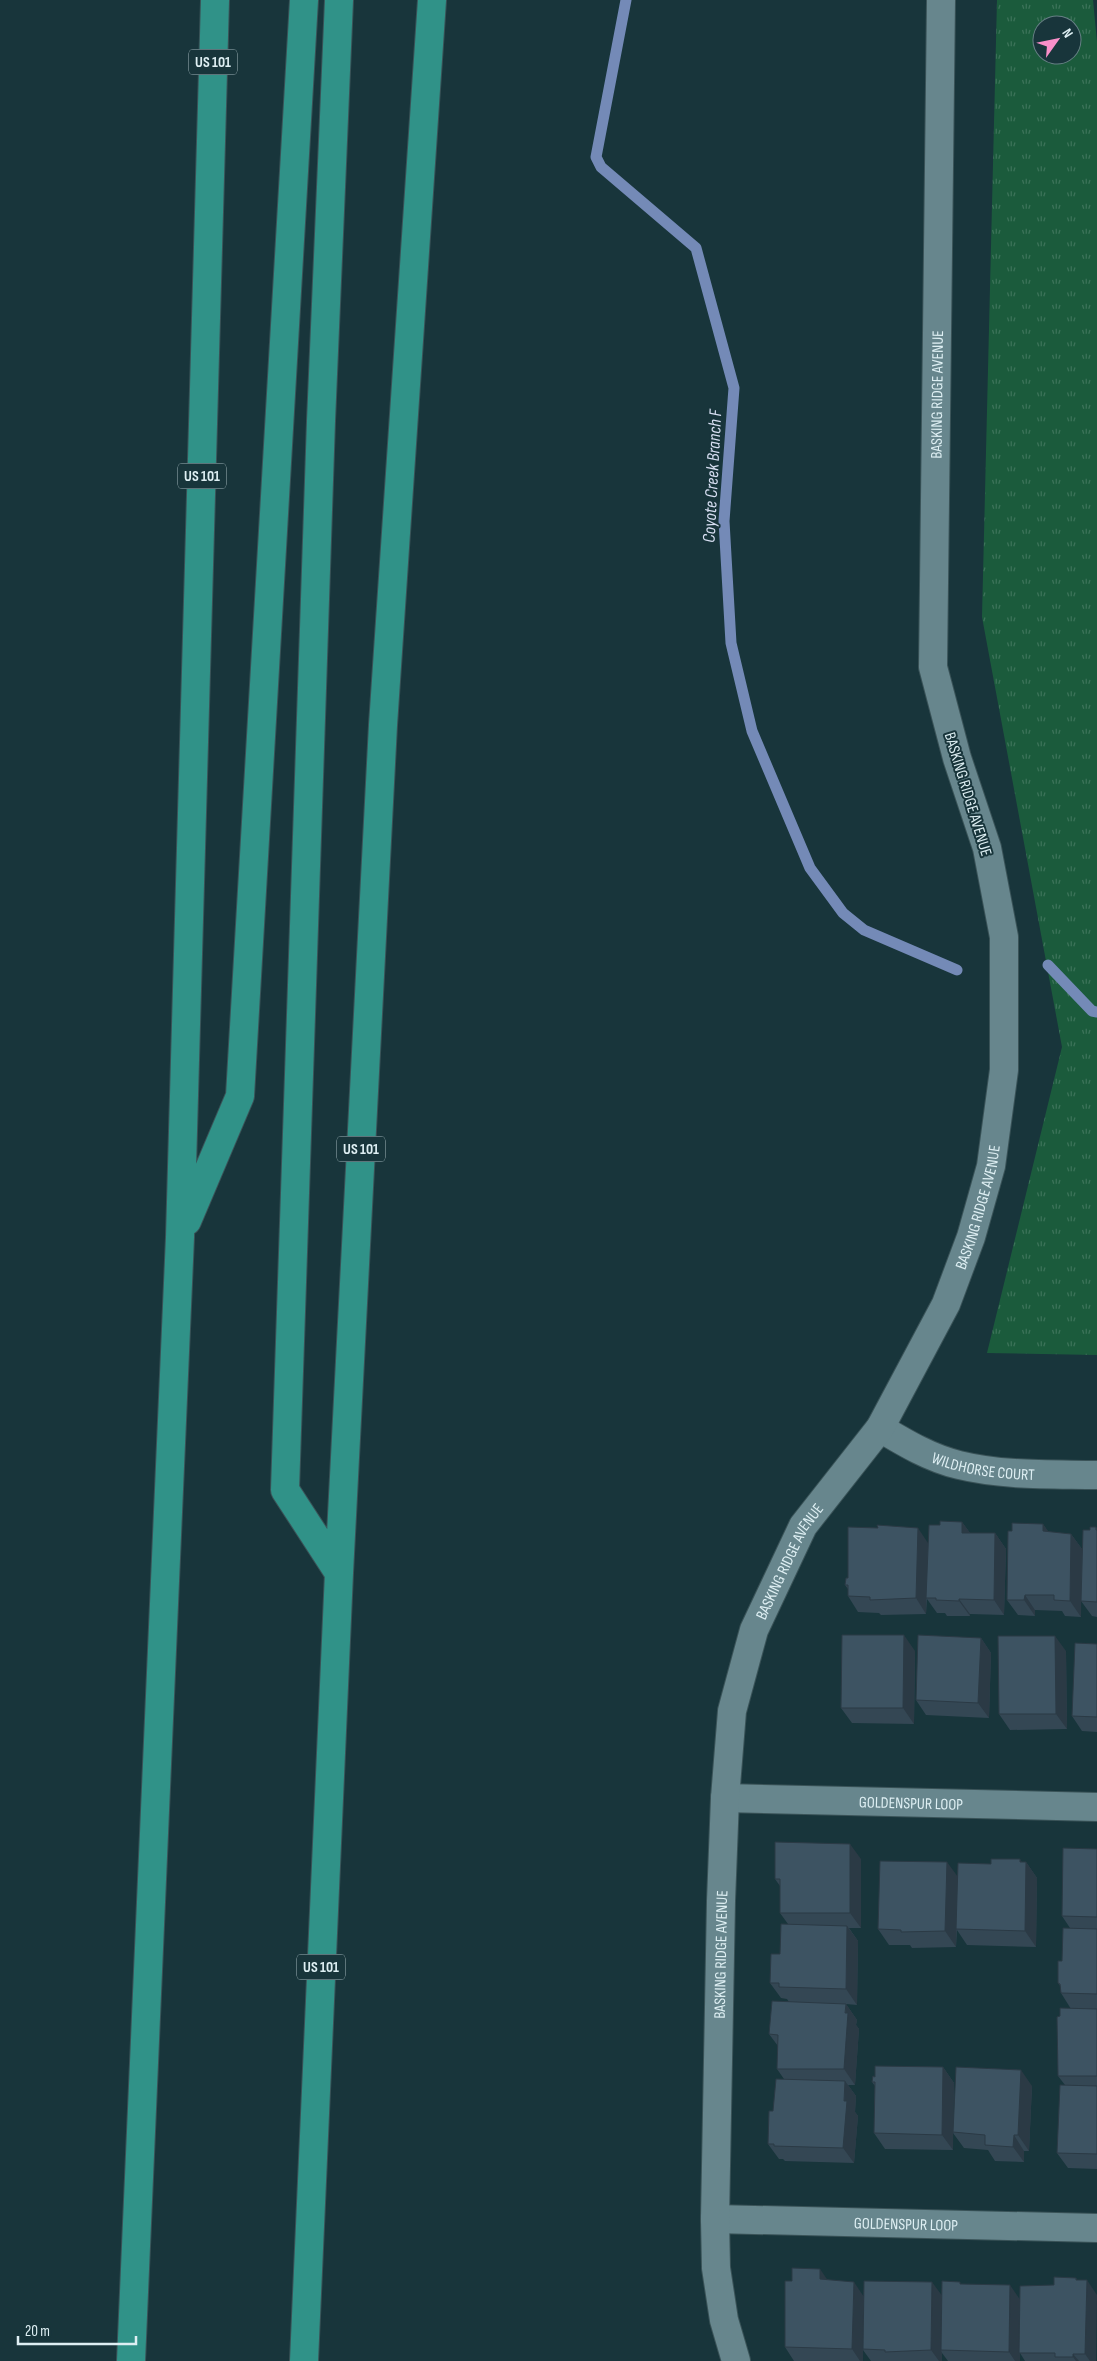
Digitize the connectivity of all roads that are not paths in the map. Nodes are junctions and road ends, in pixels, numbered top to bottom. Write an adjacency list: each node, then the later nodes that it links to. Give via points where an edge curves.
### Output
1 (214, 0): 8 (highway, US 101)
2 (304, 0): 8 (highway, via 240,1096)
3 (339, 0): 11 (highway, via 321,420 286,1490)
4 (432, 0): 7 (highway, US 101)
5 (450, 0): 7 (highway)
6 (941, 0): 9 (street, BASKING RIDGE AVENUE, via 933,667 957,758 987,848 1004,937 1004,1070 991,1166 971,1236 946,1304)
7 (429, 46): 11 (highway, US 101, via 383,725)
8 (180, 1236): 16 (highway, US 101)
9 (880, 1428): 10 (street, WILDHORSE COURT, via 918,1450 959,1465 1002,1472); 12 (street, BASKING RIDGE AVENUE, via 803,1526 754,1630 732,1711)
10 (1097, 1475)
11 (339, 1573): 17 (highway, US 101)
12 (725, 1798): 13 (street, GOLDENSPUR LOOP); 14 (street, BASKING RIDGE AVENUE)
13 (1097, 1807)
14 (714, 2219): 15 (street, GOLDENSPUR LOOP); 18 (street, BASKING RIDGE AVENUE, via 716,2268 724,2320)
15 (1097, 2228)
16 (131, 2361)
17 (304, 2361)
18 (736, 2361)

